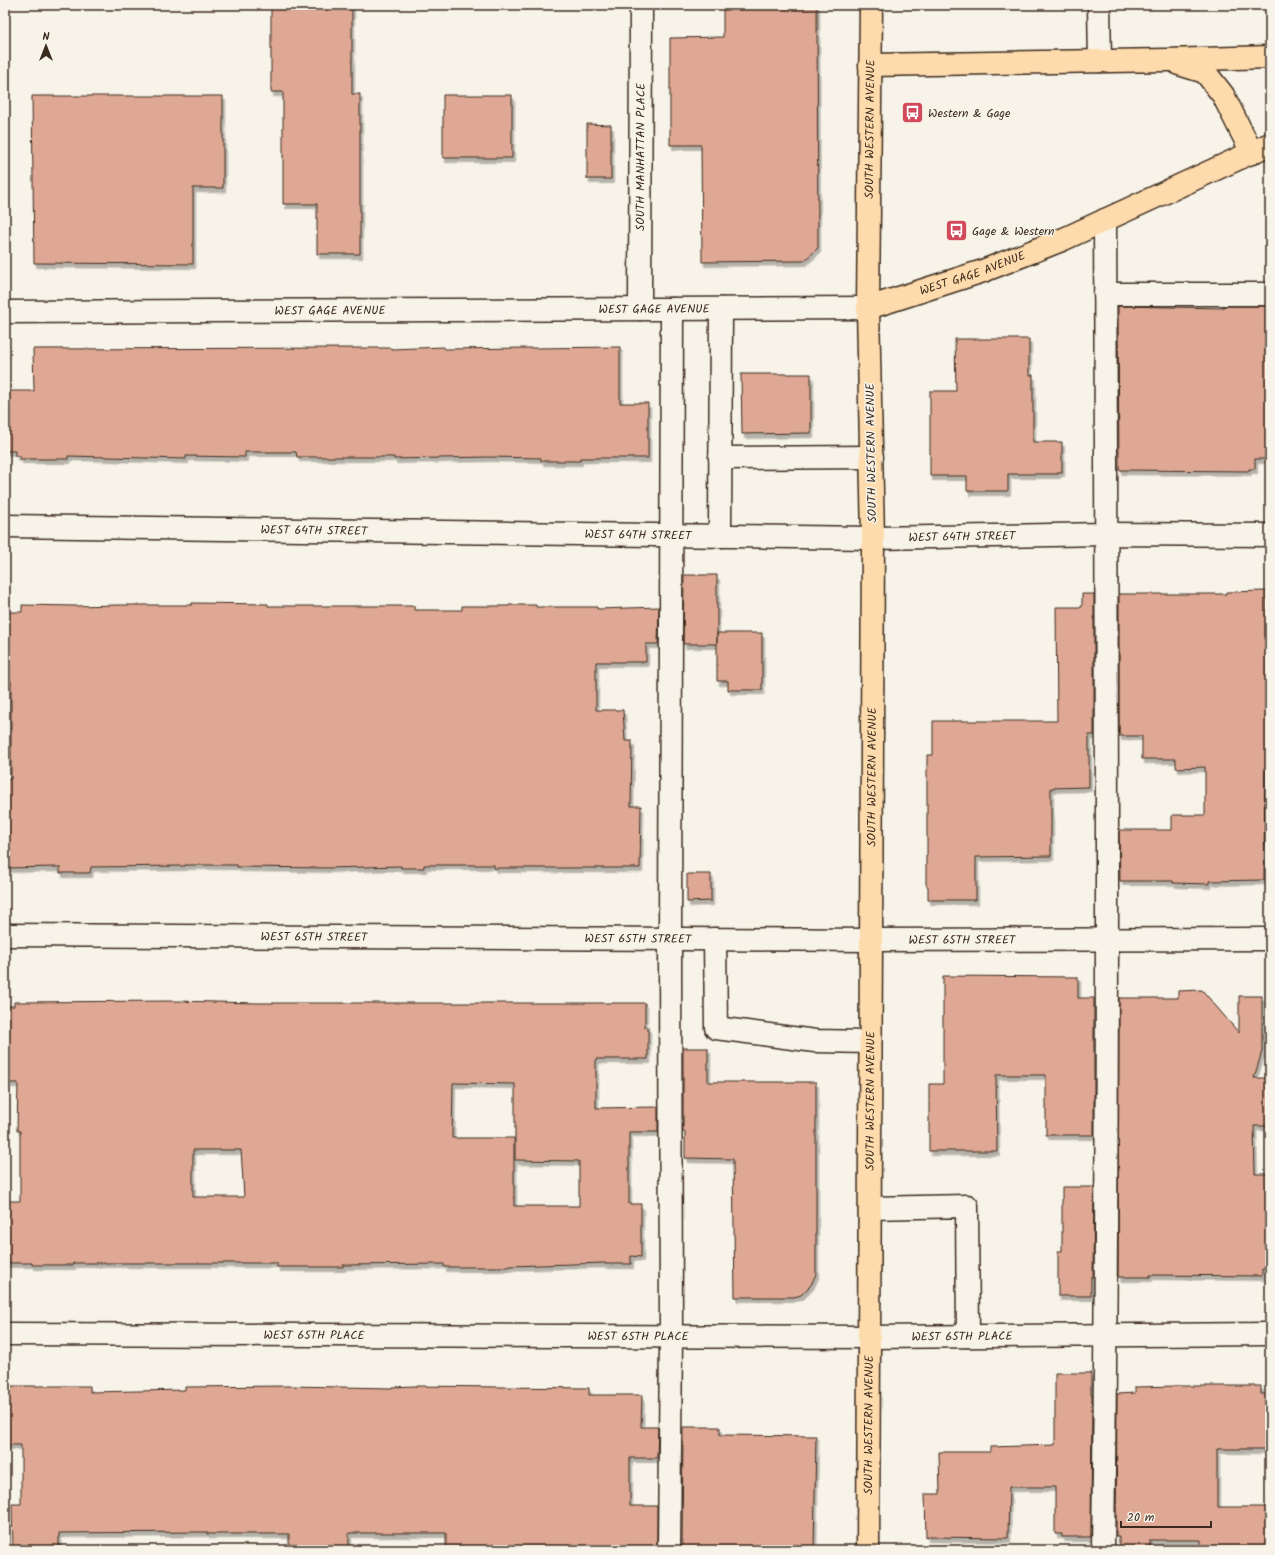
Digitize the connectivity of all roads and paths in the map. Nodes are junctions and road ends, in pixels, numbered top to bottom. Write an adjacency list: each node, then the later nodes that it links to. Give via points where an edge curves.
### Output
1 (641, 5): 13 (street, SOUTH MANHATTAN PLACE)
2 (871, 5): 7 (main road, SOUTH WESTERN AVENUE)
3 (1099, 5): 6 (street)
4 (1270, 57): 5 (main road)
5 (1167, 60): 6 (main road); 8 (main road, via 1205,72)
6 (1100, 61): 7 (main road)
7 (870, 65): 12 (main road, SOUTH WESTERN AVENUE)
8 (1261, 148): 9 (main road, WEST GAGE AVENUE)
9 (1105, 220): 10 (street); 12 (main road, WEST GAGE AVENUE, via 983,271)
10 (1105, 294): 11 (street); 20 (street)
11 (1270, 294)
12 (868, 308): 15 (street, WEST GAGE AVENUE); 17 (main road, SOUTH WESTERN AVENUE)
13 (640, 309): 14 (street, WEST GAGE AVENUE); 16 (street, WEST GAGE AVENUE)
14 (672, 309): 15 (street, WEST GAGE AVENUE); 21 (street)
15 (721, 309): 18 (street)
16 (5, 312)
17 (872, 457): 18 (street); 24 (main road, SOUTH WESTERN AVENUE)
18 (720, 458): 23 (street)
19 (5, 526): 21 (street, WEST 64TH STREET)
20 (1106, 534): 22 (street, WEST 64TH STREET); 24 (street, WEST 64TH STREET); 28 (street)
21 (672, 535): 23 (street, WEST 64TH STREET); 26 (street)
22 (1270, 535)
23 (720, 536): 24 (street, WEST 64TH STREET)
24 (873, 538): 30 (main road, SOUTH WESTERN AVENUE)
25 (5, 935): 26 (street, WEST 65TH STREET)
26 (670, 939): 27 (street, WEST 65TH STREET); 36 (street)
27 (715, 939): 30 (street, WEST 65TH STREET); 31 (street, via 716,1028 815,1041)
28 (1108, 939): 29 (street, WEST 65TH STREET); 30 (street, WEST 65TH STREET); 35 (street)
29 (1270, 939)
30 (871, 940): 31 (main road, SOUTH WESTERN AVENUE)
31 (870, 1042): 32 (main road, SOUTH WESTERN AVENUE)
32 (870, 1208): 37 (street, via 967,1206); 38 (main road, SOUTH WESTERN AVENUE)
33 (5, 1334): 36 (street, WEST 65TH PLACE)
34 (1270, 1334): 35 (street, WEST 65TH PLACE)
35 (1106, 1335): 37 (street, WEST 65TH PLACE); 41 (street)
36 (671, 1336): 38 (street, WEST 65TH PLACE); 39 (street)
37 (968, 1336): 38 (street, WEST 65TH PLACE)
38 (869, 1337): 40 (main road, SOUTH WESTERN AVENUE)
39 (669, 1550)
40 (868, 1550)
41 (1103, 1550)

